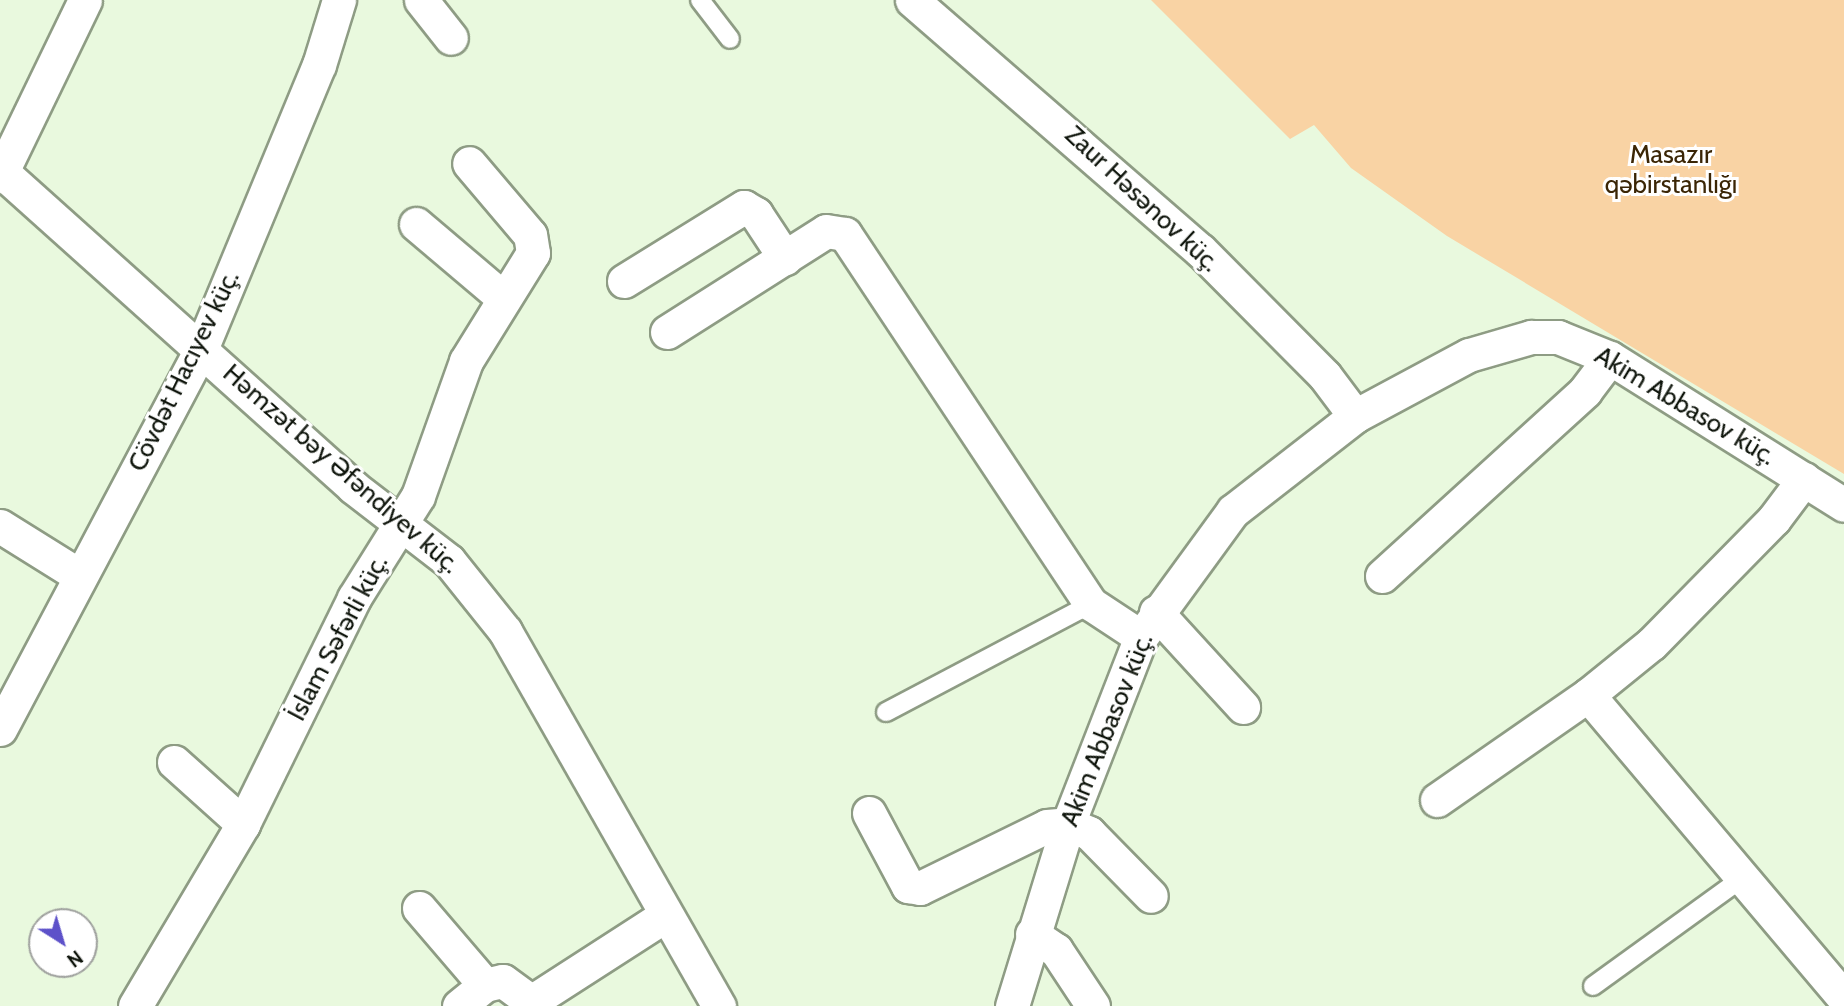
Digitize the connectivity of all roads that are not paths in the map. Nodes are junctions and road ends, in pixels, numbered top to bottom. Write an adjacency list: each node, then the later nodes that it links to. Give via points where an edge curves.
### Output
1 (85, 0): 9 (street)
2 (339, 0): 15 (street, Cövdət Hacıyev küç., via 319,65)
3 (421, 0): 6 (street)
4 (700, 0): 7 (lane)
5 (912, 0): 17 (street, Zaur Həsənov küç., via 1049,113 1200,250 1325,376)
6 (451, 38)
7 (730, 39)
8 (469, 163): 13 (street, İslam Səfərli küç., via 530,235 533,253)
9 (1, 172): 15 (street, Həmzət bəy Əfəndiyev küç.)
10 (416, 224): 13 (street)
11 (785, 258): 12 (street, via 756,214 744,207); 14 (street); 24 (street, via 826,231 845,234)
12 (624, 281)
13 (502, 297): 20 (street, İslam Səfərli küç., via 466,361)
14 (667, 332)
15 (202, 347): 20 (street, Həmzət bəy Əfəndiyev küç.); 22 (street, Cövdət Hacıyev küç.)
16 (1610, 358): 17 (street, Akim Abbasov küç., via 1558,337 1531,337 1469,355); 18 (street, Akim Abbasov küç.); 23 (street, via 1585,391)
17 (1355, 416): 25 (street, Akim Abbasov küç., via 1233,511)
18 (1804, 479): 19 (street, Akim Abbasov küç.); 26 (street, via 1651,643)
19 (1844, 505)
20 (401, 525): 33 (street, İslam Səfərli küç., via 354,598); 38 (street, Həmzət bəy Əfəndiyev küç., via 449,561 505,631)
21 (0, 526): 22 (street)
22 (80, 576): 29 (street, Cövdət Hacıyev küç.)
23 (1382, 576)
24 (1091, 604): 25 (street); 28 (lane)
25 (1149, 624): 27 (street); 34 (street, Akim Abbasov küç.)
26 (1588, 695): 31 (street); 35 (street)
27 (1243, 707)
28 (886, 712)
29 (0, 729)
30 (174, 762): 33 (street)
31 (1437, 800)
32 (869, 813): 34 (street, via 901,876 920,888 1047,827)
33 (243, 824): 44 (street, İslam Səfərli küç.)
34 (1068, 824): 36 (street, via 1089,833); 39 (street, Akim Abbasov küç.)
35 (1741, 878): 41 (lane); 42 (street)
36 (1151, 895)
37 (419, 908): 40 (street)
38 (663, 917): 43 (street); 46 (street, Həmzət bəy Əfəndiyev küç.)
39 (1032, 934): 47 (street, Akim Abbasov küç.); 48 (street, via 1056,950)
40 (485, 985): 43 (street, via 515,984); 45 (street)
41 (1593, 986)
42 (1844, 998)
43 (536, 1003)
44 (135, 1006)
45 (459, 1006)
46 (719, 1006)
47 (1012, 1006)
48 (1093, 1006)

